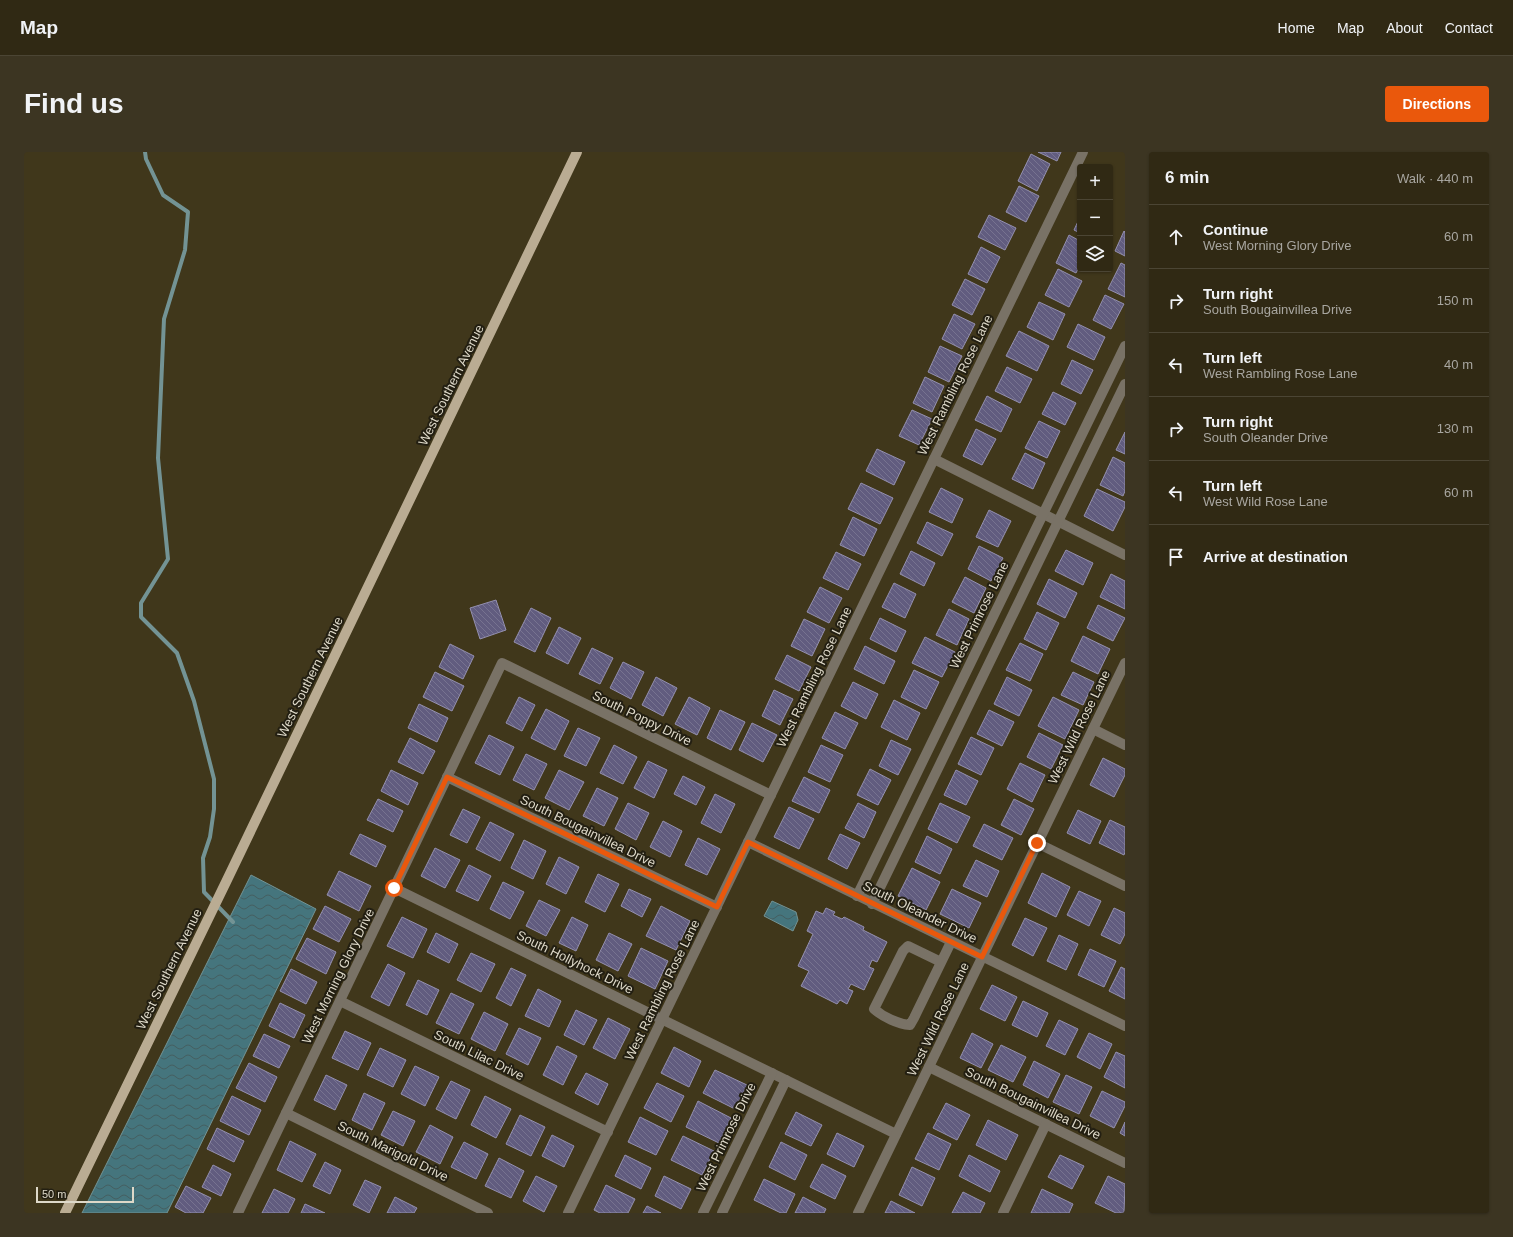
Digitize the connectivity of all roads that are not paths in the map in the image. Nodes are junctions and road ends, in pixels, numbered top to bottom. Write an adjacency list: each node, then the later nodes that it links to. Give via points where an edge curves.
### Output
1 (577, 152): 42 (main road, West Southern Avenue)
2 (1083, 152): 7 (street, West Rambling Rose Lane)
3 (1125, 346): 5 (street, West Primrose Lane)
4 (1125, 384): 6 (street)
5 (1105, 388): 6 (street); 8 (street, West Primrose Lane)
6 (1120, 396): 9 (street)
7 (934, 459): 8 (street); 20 (street, West Rambling Rose Lane)
8 (1043, 515): 9 (street); 11 (street, West Primrose Lane)
9 (1058, 522): 10 (street); 12 (street)
10 (1125, 555)
11 (978, 649): 12 (street); 17 (street, West Primrose Lane)
12 (993, 656): 18 (street)
13 (502, 663): 19 (street, West Morning Glory Drive); 20 (street, South Poppy Drive)
14 (1125, 663): 15 (street, West Wild Rose Lane)
15 (1093, 729): 16 (street); 22 (street, West Wild Rose Lane)
16 (1125, 745)
17 (923, 760): 18 (street); 25 (street, West Primrose Lane)
18 (938, 768): 26 (street)
19 (447, 777): 24 (street, West Morning Glory Drive); 27 (street, South Bougainvillea Drive)
20 (771, 795): 21 (street, West Rambling Rose Lane)
21 (748, 842): 25 (street, South Oleander Drive); 27 (street, West Rambling Rose Lane)
22 (1037, 843): 23 (street); 29 (street, West Wild Rose Lane)
23 (1125, 886)
24 (394, 888): 31 (street, West Morning Glory Drive); 32 (street, South Hollyhock Drive)
25 (857, 896): 26 (street, South Oleander Drive)
26 (872, 904): 28 (street, South Oleander Drive)
27 (717, 907): 32 (street, West Rambling Rose Lane)
28 (952, 942): 29 (street, South Oleander Drive); 30 (street)
29 (982, 957): 33 (street, South Oleander Drive); 34 (street, West Wild Rose Lane)
30 (941, 962): 30 (street, via 910,1025 879,1014 874,1009 903,951 908,946)
31 (340, 1001): 37 (street, West Morning Glory Drive); 39 (street, South Lilac Drive)
32 (662, 1020): 35 (street, South Hollyhock Drive); 39 (street, West Rambling Rose Lane)
33 (1125, 1026)
34 (929, 1067): 38 (street, South Bougainvillea Drive); 40 (street, West Wild Rose Lane)
35 (772, 1073): 36 (street, South Hollyhock Drive); 46 (street, West Primrose Drive)
36 (786, 1080): 40 (street, South Hollyhock Drive); 47 (street)
37 (286, 1113): 43 (street, West Morning Glory Drive); 44 (street, South Marigold Drive)
38 (1046, 1124): 41 (street, South Bougainvillea Drive); 49 (street)
39 (608, 1132): 45 (street, West Rambling Rose Lane)
40 (896, 1134): 48 (street, West Wild Rose Lane)
41 (1125, 1163)
42 (65, 1213)
43 (238, 1213)
44 (488, 1213)
45 (568, 1213)
46 (703, 1213)
47 (722, 1213)
48 (858, 1213)
49 (1003, 1213)

